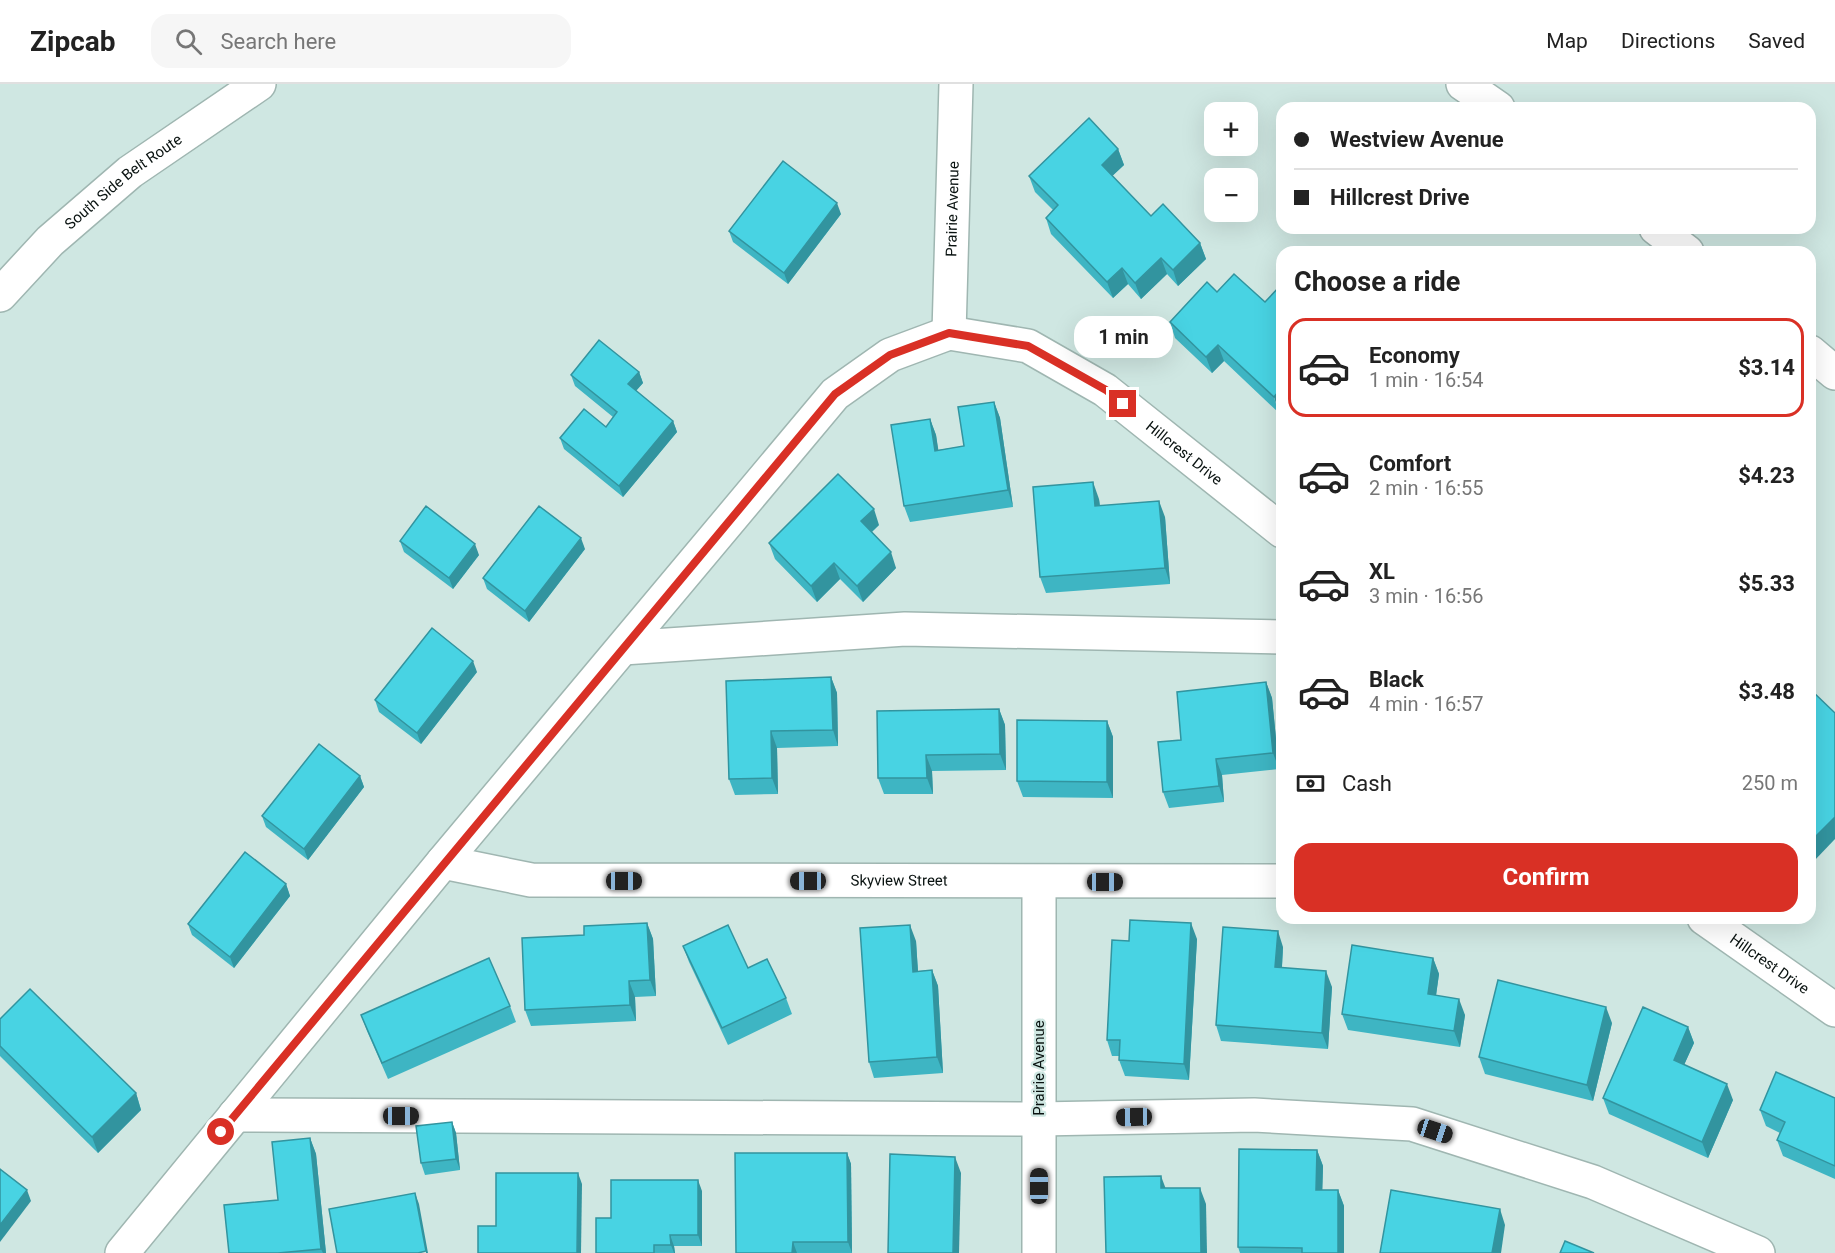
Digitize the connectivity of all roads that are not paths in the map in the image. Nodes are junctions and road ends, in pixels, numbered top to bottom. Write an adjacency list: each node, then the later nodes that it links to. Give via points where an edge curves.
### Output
1 (259, 84): 7 (street, South Side Belt Route, via 130,172 50,241)
2 (956, 84): 8 (street, Prairie Avenue)
3 (1463, 84): 4 (street)
4 (1489, 102)
5 (1664, 234): 6 (street)
6 (1679, 246)
7 (0, 295)
8 (949, 333): 11 (street, Hillcrest Drive, via 1028,346 1106,390); 13 (street, via 890,355 835,394)
9 (1816, 357): 10 (street)
10 (1835, 373)
11 (1276, 526)
12 (1276, 637): 13 (street, via 905,629)
13 (623, 648): 14 (street)
14 (443, 862): 16 (street, Skyview Street, via 531,880); 19 (street)
15 (1276, 881): 16 (street, Skyview Street)
16 (1039, 882): 20 (street, Prairie Avenue)
17 (1711, 924): 18 (street, Hillcrest Drive)
18 (1835, 1010)
19 (235, 1115): 20 (street); 21 (street)
20 (1039, 1119): 22 (street, Prairie Avenue); 23 (street, via 1254,1115 1412,1124 1593,1182)
21 (122, 1253)
22 (1040, 1253)
23 (1758, 1253)

